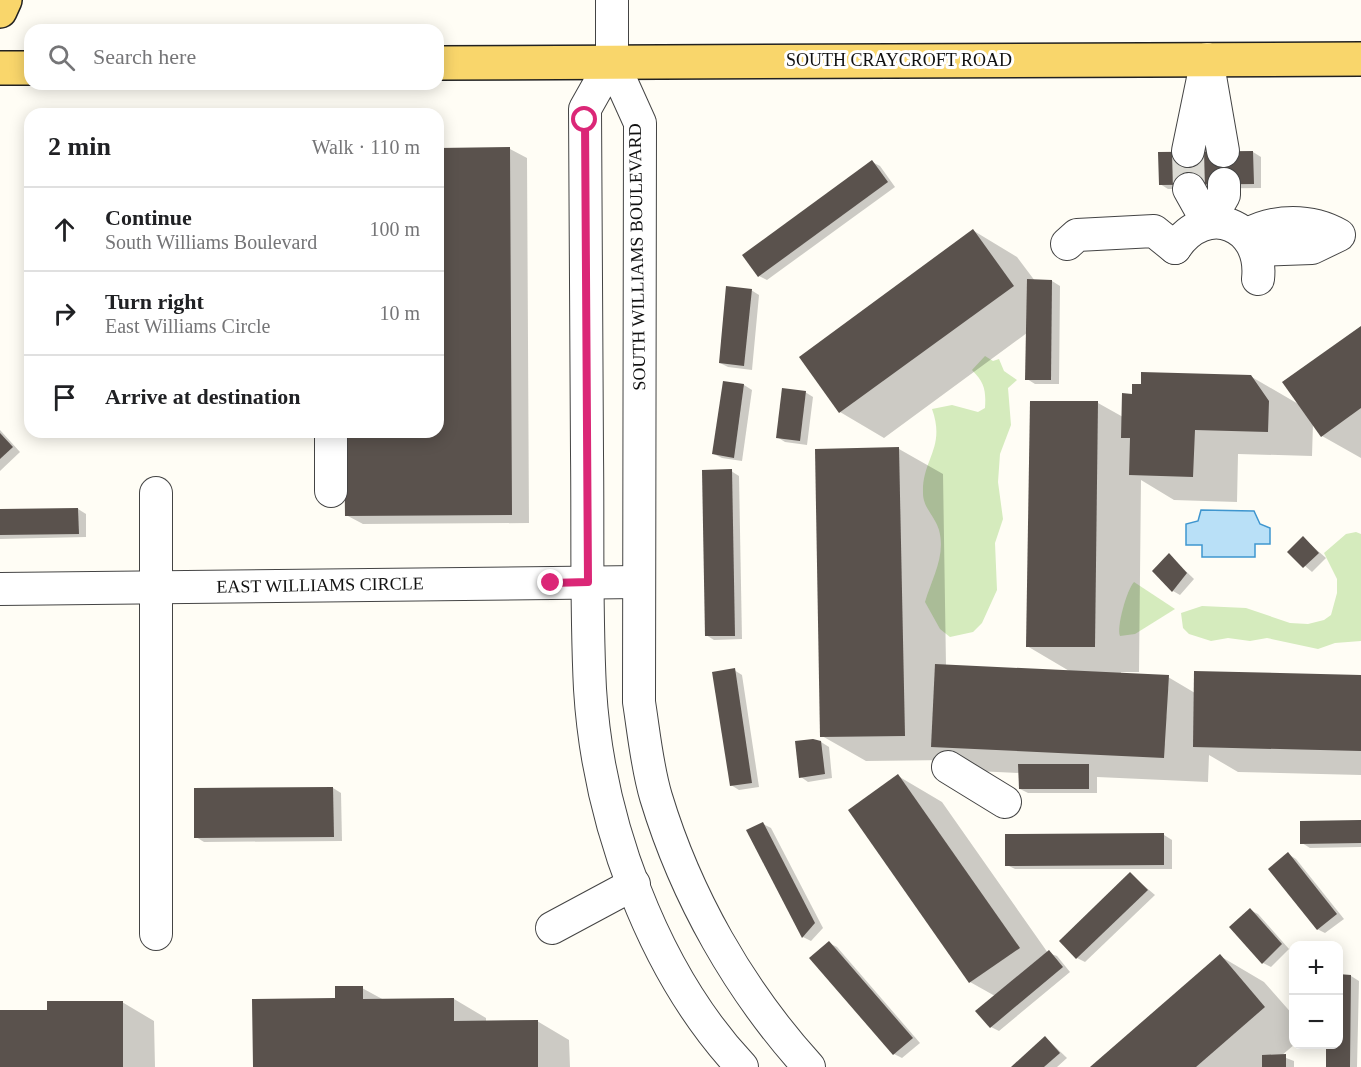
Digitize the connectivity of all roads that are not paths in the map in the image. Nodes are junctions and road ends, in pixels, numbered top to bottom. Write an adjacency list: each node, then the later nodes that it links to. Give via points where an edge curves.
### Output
1 (5, 0): 3 (main road)
2 (612, 0): 6 (street)
3 (0, 11)
4 (1207, 59): 5 (main road, SOUTH CRAYCROFT ROAD); 6 (main road, SOUTH CRAYCROFT ROAD); 10 (street); 11 (street)
5 (1361, 59)
6 (612, 62): 7 (main road, SOUTH CRAYCROFT ROAD); 20 (street, via 585,109); 21 (street, SOUTH WILLIAMS BOULEVARD, via 639,123)
7 (444, 63)
8 (0, 68): 9 (main road)
9 (24, 68)
10 (1223, 151)
11 (1188, 152)
12 (1224, 184): 14 (street, via 1224,195)
13 (1189, 189): 14 (street)
14 (1208, 223): 15 (street, via 1189,232 1175,248 1108,254); 16 (street, via 1230,225)
15 (1073, 248)
16 (1254, 255)
17 (331, 438): 18 (street)
18 (331, 491)
19 (156, 493): 22 (street)
20 (588, 582): 21 (street, EAST WILLIAMS CIRCLE); 22 (street, EAST WILLIAMS CIRCLE); 26 (street, via 594,723 611,810)
21 (639, 582): 30 (street, SOUTH WILLIAMS BOULEVARD, via 639,702 656,795 674,849 732,965 782,1038)
22 (157, 587): 23 (street, EAST WILLIAMS CIRCLE); 28 (street)
23 (0, 589)
24 (948, 767): 25 (street)
25 (1005, 802)
26 (634, 884): 27 (street); 29 (street, via 678,982 712,1036)
27 (552, 928)
28 (156, 934)
29 (742, 1067)
30 (809, 1067)

